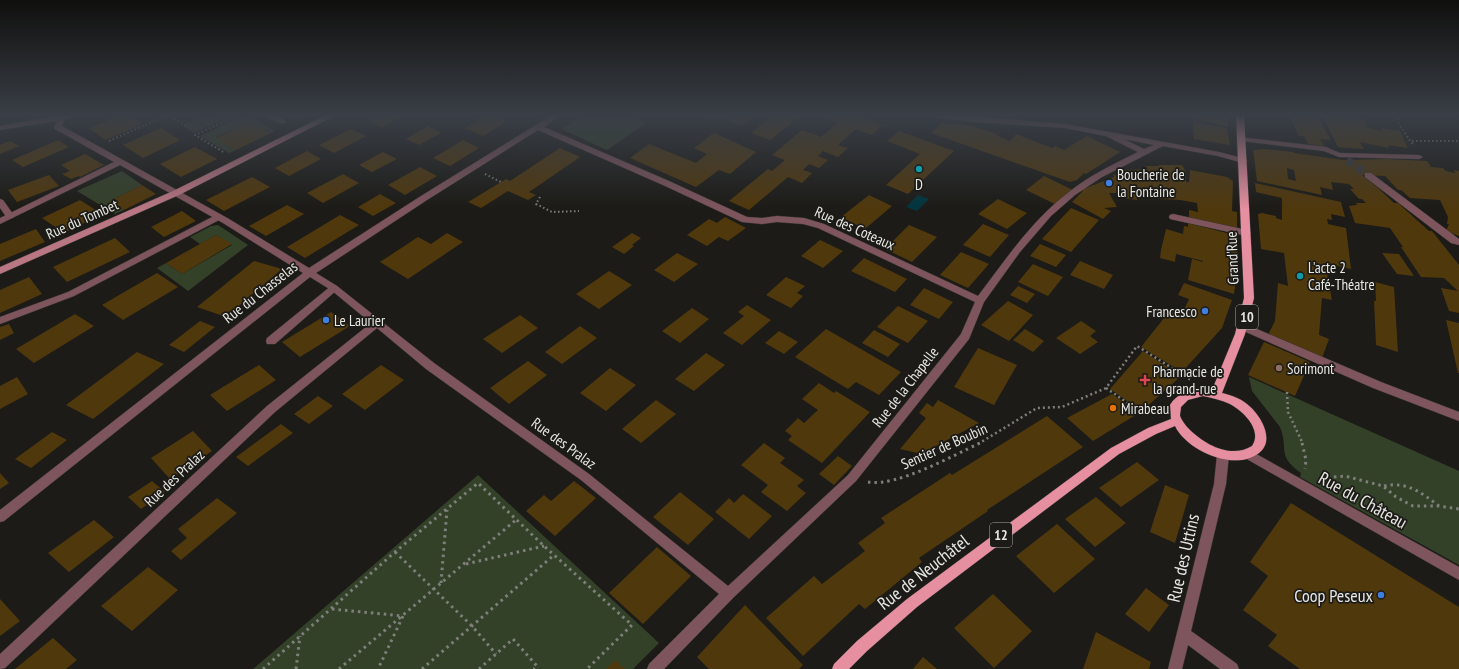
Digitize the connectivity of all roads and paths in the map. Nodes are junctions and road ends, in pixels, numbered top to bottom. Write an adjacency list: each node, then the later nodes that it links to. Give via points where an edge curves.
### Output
1 (92, 146): 17 (street, Rue des Pralaz)
2 (213, 146): 13 (path)
3 (270, 146): 19 (street, Rue du Tombet)
4 (508, 146): 30 (street, Rue du Chasselas)
5 (582, 146): 32 (street, Rue des Coteaux, via 745,220 804,221 821,226)
6 (1132, 146): 11 (street)
7 (1157, 146): 11 (street, Rue de la Chapelle)
8 (1175, 146): 16 (street)
9 (1242, 146): 16 (main road, Grand'Rue / 10)
10 (1303, 146): 12 (street, via 1326,149)
11 (1144, 152): 32 (street, Rue de la Chapelle, via 1099,175 1072,193 1048,214 1017,250)
12 (1339, 155): 14 (street); 15 (street)
13 (229, 156)
14 (1419, 157)
15 (1347, 160)
16 (1243, 161): 27 (main road, Grand'Rue / 10)
17 (120, 162): 19 (street, Rue des Pralaz); 23 (street)
18 (1368, 175): 28 (street)
19 (176, 193): 25 (street, Rue des Pralaz); 29 (street, Rue du Tombet)
20 (540, 197): 22 (path, via 536,204 552,212)
21 (0, 202): 23 (street)
22 (579, 212)
23 (10, 216): 26 (street)
24 (1173, 217): 27 (street)
25 (218, 218): 30 (street, Rue des Pralaz); 33 (street, via 71,294)
26 (0, 221)
27 (1247, 233): 35 (main road, Grand'Rue / 10, via 1249,298)
28 (1457, 242)
29 (0, 271)
30 (309, 273): 31 (street, Rue des Pralaz); 53 (street, Rue du Chasselas)
31 (334, 288): 34 (street, Rue des Pralaz); 36 (street)
32 (980, 301): 47 (street, Rue de la Chapelle, via 965,336)
33 (0, 321)
34 (377, 323): 62 (street, Rue des Pralaz, via 430,366 585,477); 69 (street, Rue des Pralaz, via 271,409)
35 (1243, 327): 40 (main road, Grand'Rue / 10); 42 (street)
36 (271, 341)
37 (1191, 380): 38 (path, via 1137,346)
38 (1106, 388): 41 (path); 47 (path, Sentier de Boubin, via 1062,407 1037,408 984,442 902,478 874,483)
39 (1287, 392): 46 (path, via 1288,412 1303,445)
40 (1216, 394): 43 (main road, via 1203,392 1183,397 1177,403); 45 (main road, via 1242,406 1259,426 1262,436 1260,445)
41 (1142, 413)
42 (1459, 417)
43 (1176, 421): 44 (main road, via 1194,442); 79 (main road, Rue de Neuchâtel / 12, via 1109,455 912,603)
44 (1223, 455): 45 (main road); 66 (street, Rue des Uttins, via 1220,484)
45 (1250, 455): 59 (street, Rue du Château)
46 (1305, 472)
47 (852, 478): 62 (street, Rue de la Chapelle)
48 (1320, 478): 49 (path, via 1345,476)
49 (1383, 486): 50 (path, via 1412,506); 50 (path, via 1393,483 1411,486)
50 (1439, 506): 52 (path)
51 (447, 509): 54 (path, via 478,483); 56 (path); 60 (path)
52 (1459, 509)
53 (0, 517)
54 (517, 519): 55 (path); 58 (path)
55 (544, 546): 57 (path); 58 (path)
56 (395, 552): 61 (path); 63 (path)
57 (554, 555): 65 (path); 77 (path, via 632,624)
58 (465, 564): 60 (path)
59 (1459, 574)
60 (441, 583): 61 (path)
61 (434, 589): 64 (path); 65 (path)
62 (728, 594): 78 (street, Rue de la Chapelle)
63 (331, 609): 64 (path); 67 (path)
64 (402, 616): 72 (path); 73 (path)
65 (472, 626): 68 (path); 74 (path)
66 (1184, 634): 80 (street, Rue des Uttins); 81 (street)
67 (300, 636): 70 (path); 71 (path)
68 (496, 654): 75 (path); 76 (path, via 512,639 537,666)
69 (0, 663)
70 (263, 669)
71 (296, 669)
72 (339, 669)
73 (378, 669)
74 (422, 669)
75 (478, 669)
76 (534, 669)
77 (587, 669)
78 (654, 669)
79 (839, 669)
80 (1176, 669)
81 (1232, 669)

